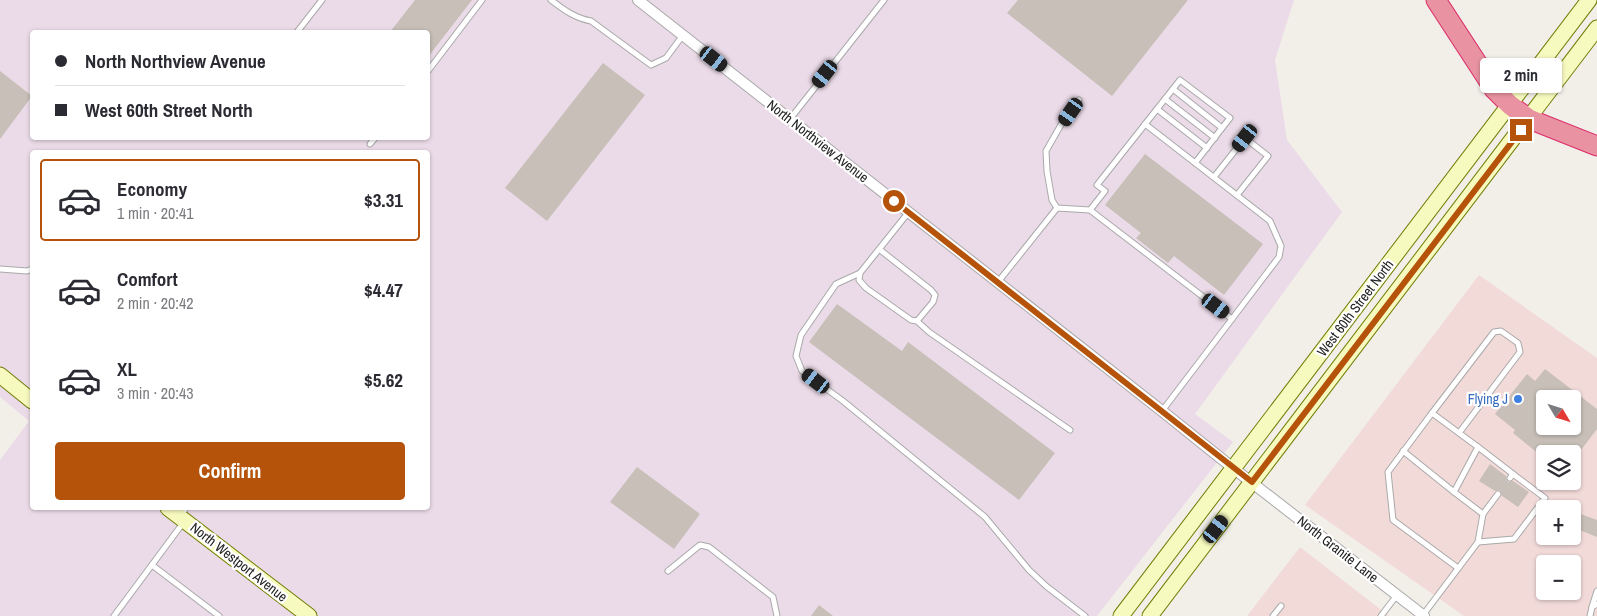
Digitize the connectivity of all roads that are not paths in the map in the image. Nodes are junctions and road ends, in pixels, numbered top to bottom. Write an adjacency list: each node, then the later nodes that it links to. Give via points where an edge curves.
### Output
1 (322, 0): 9 (lane)
2 (482, 0): 11 (lane)
3 (551, 0): 10 (lane, via 566,12 591,21 650,65 666,58)
4 (638, 0): 10 (street, North Northview Avenue)
5 (884, 0): 17 (lane)
6 (1436, 0): 15 (highway, via 1494,89)
7 (1589, 0): 15 (main road, West 60th Street North)
8 (1597, 28): 18 (main road, West 60th Street North)
9 (299, 30)
10 (683, 35): 17 (street, North Northview Avenue)
11 (430, 68)
12 (1173, 89): 13 (lane); 20 (lane); 20 (lane, via 1180,80 1230,118)
13 (1165, 99): 16 (lane); 21 (lane)
14 (1079, 100): 29 (lane, via 1046,151 1049,186)
15 (1510, 105): 18 (highway); 47 (main road, West 60th Street North)
16 (1157, 109): 19 (lane); 25 (lane)
17 (790, 119): 31 (street, North Northview Avenue)
18 (1529, 119): 24 (highway); 48 (main road, West 60th Street North)
19 (1145, 124): 26 (lane); 30 (lane, via 1097,185 1105,191)
20 (1222, 128): 21 (lane)
21 (1214, 138): 25 (lane)
22 (373, 140): 23 (lane)
23 (370, 144)
24 (1597, 146)
25 (1207, 148): 26 (lane)
26 (1195, 163): 27 (lane)
27 (1214, 177): 28 (lane); 28 (lane, via 1245,138 1268,156)
28 (1237, 196): 37 (lane, via 1270,221 1281,246 1279,257)
29 (1057, 208): 30 (lane); 36 (lane)
30 (1090, 210): 37 (lane)
31 (908, 212): 32 (lane); 36 (street, North Northview Avenue)
32 (879, 249): 35 (lane); 38 (lane, via 935,295)
33 (0, 269): 34 (lane)
34 (30, 269)
35 (860, 273): 38 (lane, via 858,280 866,288); 65 (lane, via 836,284 801,335 796,356 802,371 985,517 1029,570)
36 (998, 283): 41 (street, North Northview Avenue)
37 (1232, 318): 41 (lane)
38 (917, 321): 43 (lane)
39 (0, 375): 40 (main road)
40 (30, 398)
41 (1162, 410): 47 (street, North Northview Avenue)
42 (1432, 413): 44 (lane); 44 (lane, via 1494,332 1501,331 1518,343 1520,352); 46 (lane)
43 (1070, 430)
44 (1459, 433): 45 (lane)
45 (1478, 447): 49 (lane); 53 (lane, via 1511,476 1545,498 1514,539)
46 (1403, 451): 49 (lane); 55 (lane, via 1388,472 1393,520)
47 (1233, 468): 48 (street, North Granite Lane); 66 (main road, West 60th Street North)
48 (1252, 482): 58 (street, North Granite Lane); 67 (main road, West 60th Street North)
49 (1454, 492): 52 (lane)
50 (1498, 494): 52 (lane)
51 (180, 513): 54 (lane); 63 (main road, North Westport Avenue)
52 (1483, 514): 53 (lane)
53 (1478, 542): 55 (lane)
54 (152, 565): 61 (lane); 62 (lane)
55 (1458, 568): 70 (lane)
56 (668, 571): 64 (lane, via 700,546 709,547 773,597)
57 (1597, 590): 59 (lane)
58 (1397, 595): 69 (lane); 70 (street, North Granite Lane)
59 (1595, 605): 71 (lane)
60 (1281, 606): 68 (lane)
61 (114, 616)
62 (218, 616)
63 (309, 616)
64 (777, 616)
65 (1084, 616)
66 (1121, 616)
67 (1150, 616)
68 (1273, 616)
69 (1381, 616)
70 (1423, 616)
71 (1590, 616)

